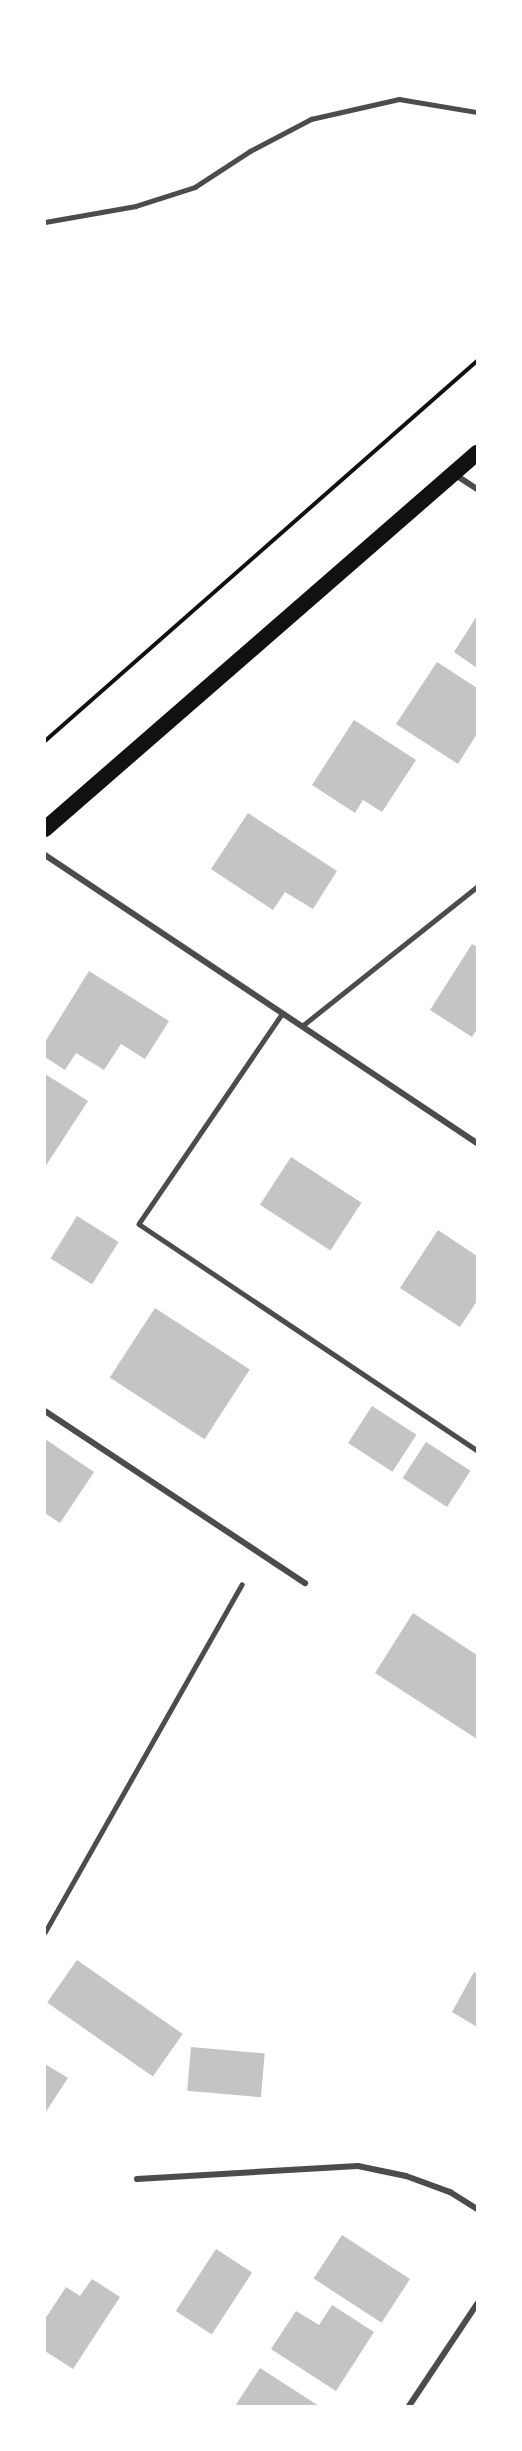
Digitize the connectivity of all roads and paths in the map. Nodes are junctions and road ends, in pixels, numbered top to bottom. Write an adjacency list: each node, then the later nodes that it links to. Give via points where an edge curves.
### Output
1 (477, 112): 2 (lane, via 399,99 311,119 250,151 195,187 136,206)
2 (45, 222)
3 (477, 361): 7 (path)
4 (477, 453): 5 (highway)
5 (454, 474): 6 (street); 8 (highway)
6 (477, 489)
7 (45, 741)
8 (45, 829)
9 (45, 855): 11 (street)
10 (477, 887): 12 (lane)
11 (283, 1013): 12 (street); 15 (lane, via 139,1224)
12 (302, 1026): 13 (street)
13 (477, 1143)
14 (45, 1411): 16 (street)
15 (477, 1450)
16 (305, 1583)
17 (241, 1585): 18 (lane)
18 (45, 1932)
19 (137, 2179): 20 (street, via 358,2166 406,2176 450,2192)
20 (477, 2209)
21 (477, 2304): 22 (street)
22 (409, 2406)

